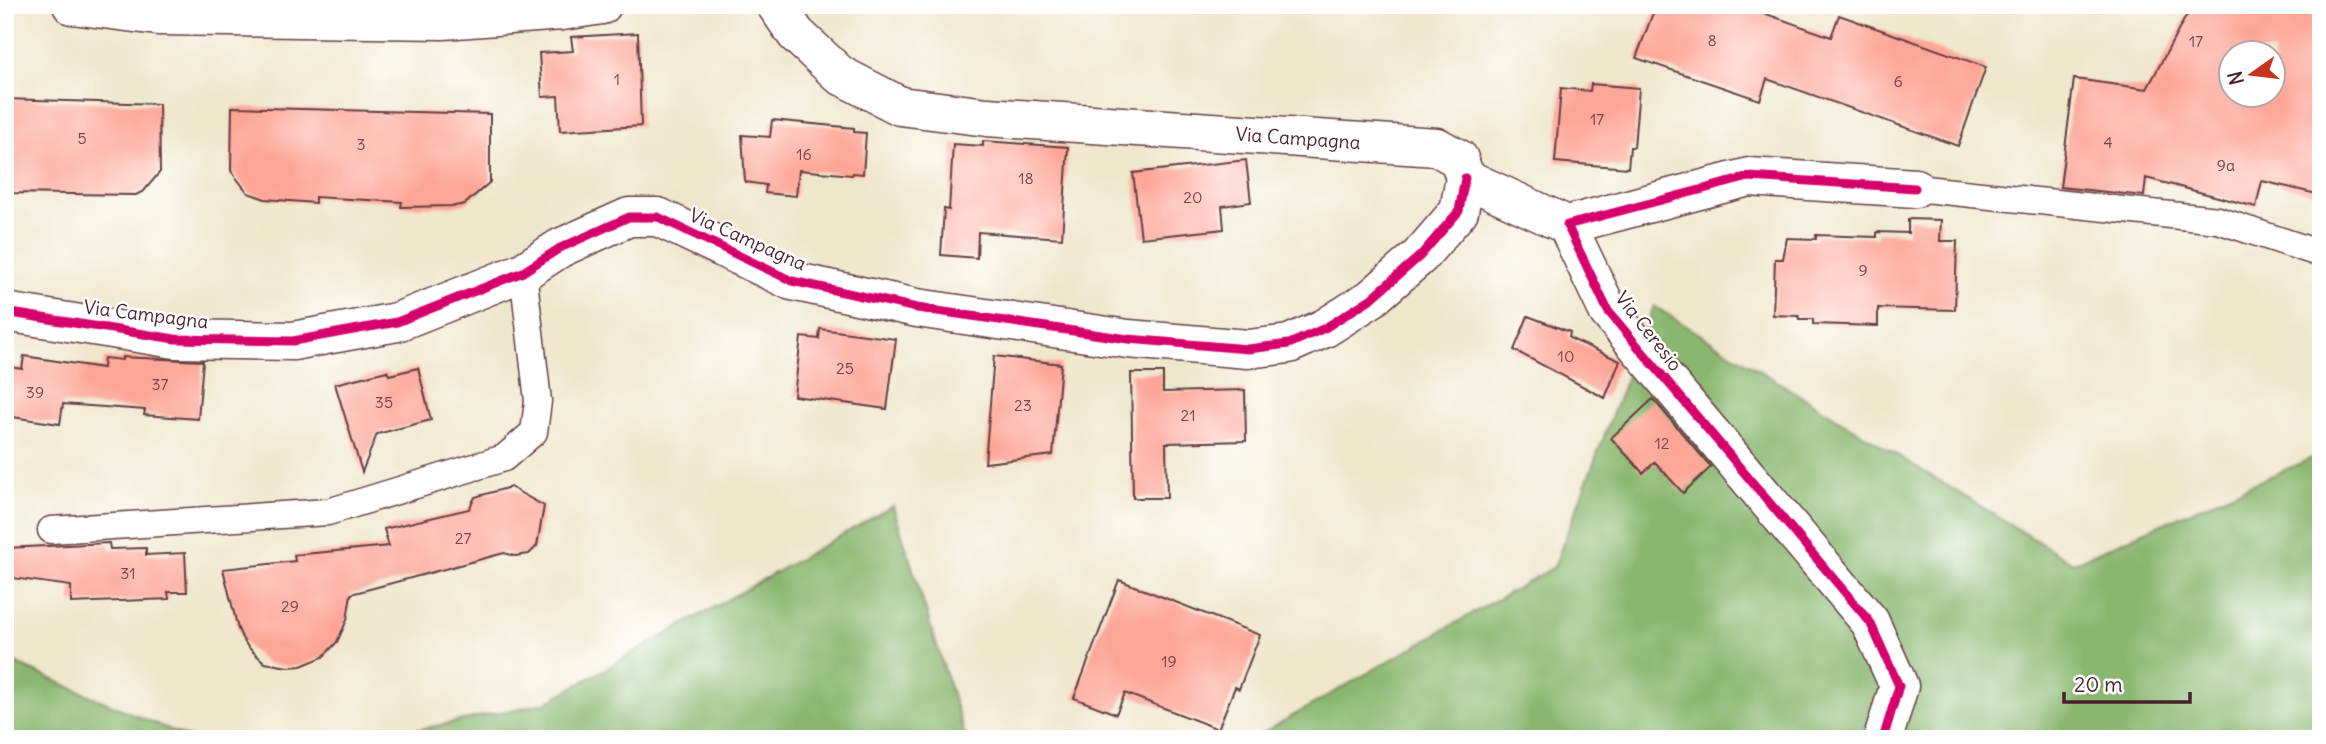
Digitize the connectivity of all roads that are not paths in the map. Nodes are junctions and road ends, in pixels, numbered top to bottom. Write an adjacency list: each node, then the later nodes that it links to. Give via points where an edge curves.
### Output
1 (72, 5): 2 (street, via 158,16 443,20)
2 (602, 5)
3 (776, 5): 4 (street, Via Campagna, via 796,34 839,75 900,106 987,117 1437,148 1459,159)
4 (1465, 178): 6 (street, Via Campagna); 8 (street, Via Campagna, via 1459,211 1420,256 1372,298 1289,344 1248,349 1128,339 917,308 804,284 658,217 629,218 560,248)
5 (1915, 188): 6 (street, via 1749,177); 7 (lane, via 2218,219)
6 (1567, 225): 11 (street, Via Ceresio, via 1608,312 1870,621 1899,686)
7 (2321, 254)
8 (523, 272): 9 (street, Via Campagna, via 397,322 293,341 175,339); 10 (lane, via 538,401 534,432 504,458 328,512)
9 (5, 312)
10 (51, 530)
11 (1883, 739)

